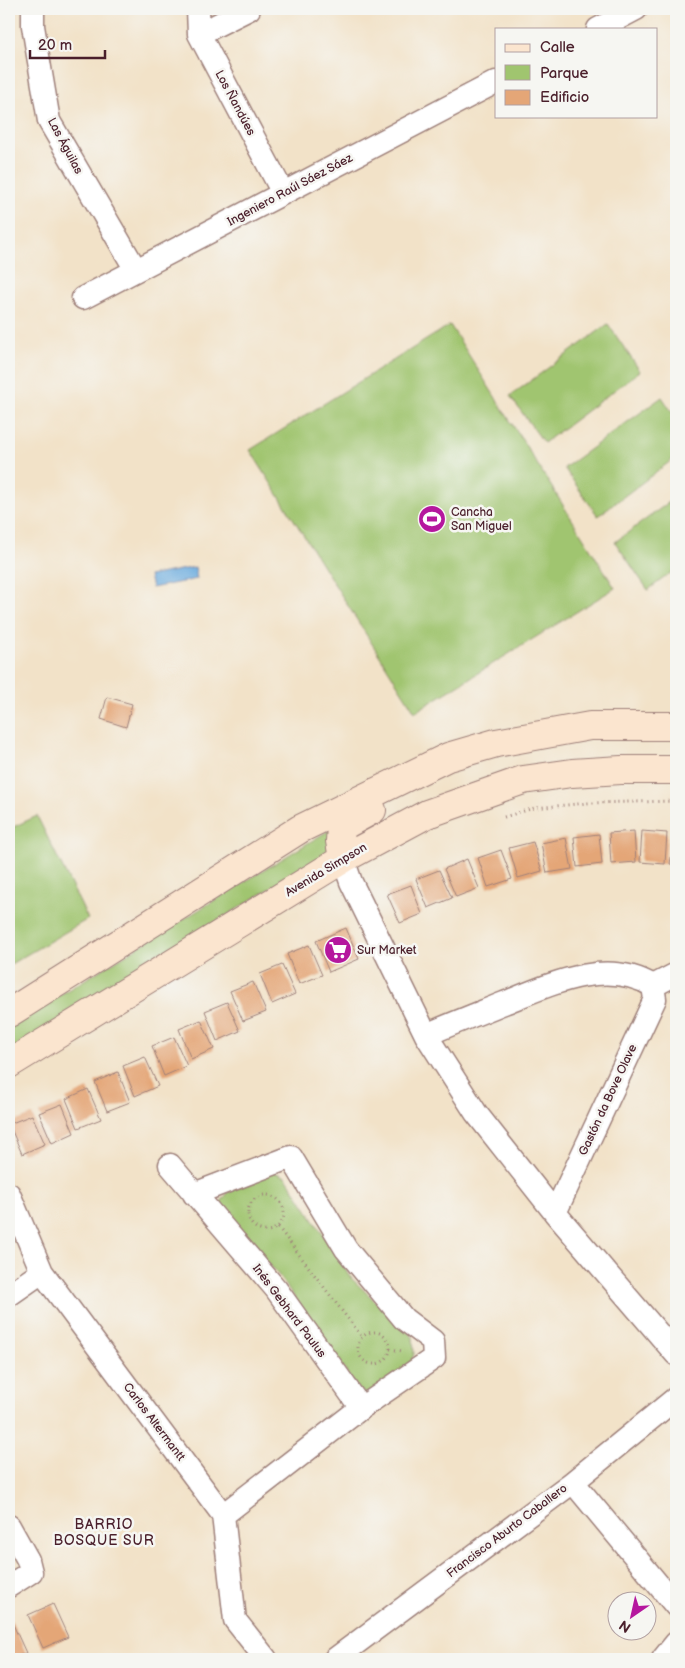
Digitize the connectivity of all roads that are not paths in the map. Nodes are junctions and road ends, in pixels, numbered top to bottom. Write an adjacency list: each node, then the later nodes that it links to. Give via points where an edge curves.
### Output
1 (33, 9): 9 (street, Las Águilas, via 32,26 49,121)
2 (198, 9): 6 (street, Los Ñandúes)
3 (249, 9): 6 (street)
4 (636, 9): 5 (street)
5 (600, 28)
6 (199, 34): 8 (street, Los Ñandúes)
7 (495, 83): 8 (street, Ingeniero Raúl Sáez Sáez)
8 (283, 193): 9 (street, Ingeniero Raúl Sáez Sáez)
9 (136, 270): 10 (street, Ingeniero Raúl Sáez Sáez)
10 (83, 298)
11 (676, 726): 12 (main road, via 590,726)
12 (496, 743): 14 (main road, via 458,771 354,818 341,827); 17 (main road, via 432,764 300,829)
13 (676, 770): 14 (main road, Avenida Simpson, via 621,770 523,780 427,814)
14 (343, 859): 18 (street, via 351,882); 19 (main road, Avenida Simpson)
15 (676, 974): 16 (street)
16 (653, 986): 18 (street, via 644,980 602,973 563,980); 23 (street, Gastón da Bove Olave, via 655,999)
17 (9, 1014)
18 (426, 1036): 23 (street, via 476,1113)
19 (9, 1064)
20 (170, 1166): 22 (street, Inés Gebhard Paulus)
21 (9, 1194): 24 (street, Carlos Altermantt)
22 (194, 1194): 28 (street, Inés Gebhard Paulus, via 276,1289); 28 (street, via 291,1157 346,1249 404,1319 433,1341 434,1358)
23 (555, 1213): 26 (street)
24 (42, 1272): 25 (street); 30 (street, Carlos Altermantt)
25 (9, 1295)
26 (676, 1354)
27 (676, 1398): 29 (street, Francisco Aburto Caballero)
28 (360, 1408): 30 (street)
29 (572, 1482): 33 (street); 36 (street, Francisco Aburto Caballero)
30 (223, 1515): 35 (street, via 235,1620)
31 (9, 1526): 32 (street, via 31,1572 20,1582)
32 (9, 1586)
33 (676, 1606)
34 (676, 1643): 37 (street)
35 (266, 1659)
36 (335, 1659)
37 (663, 1659)

